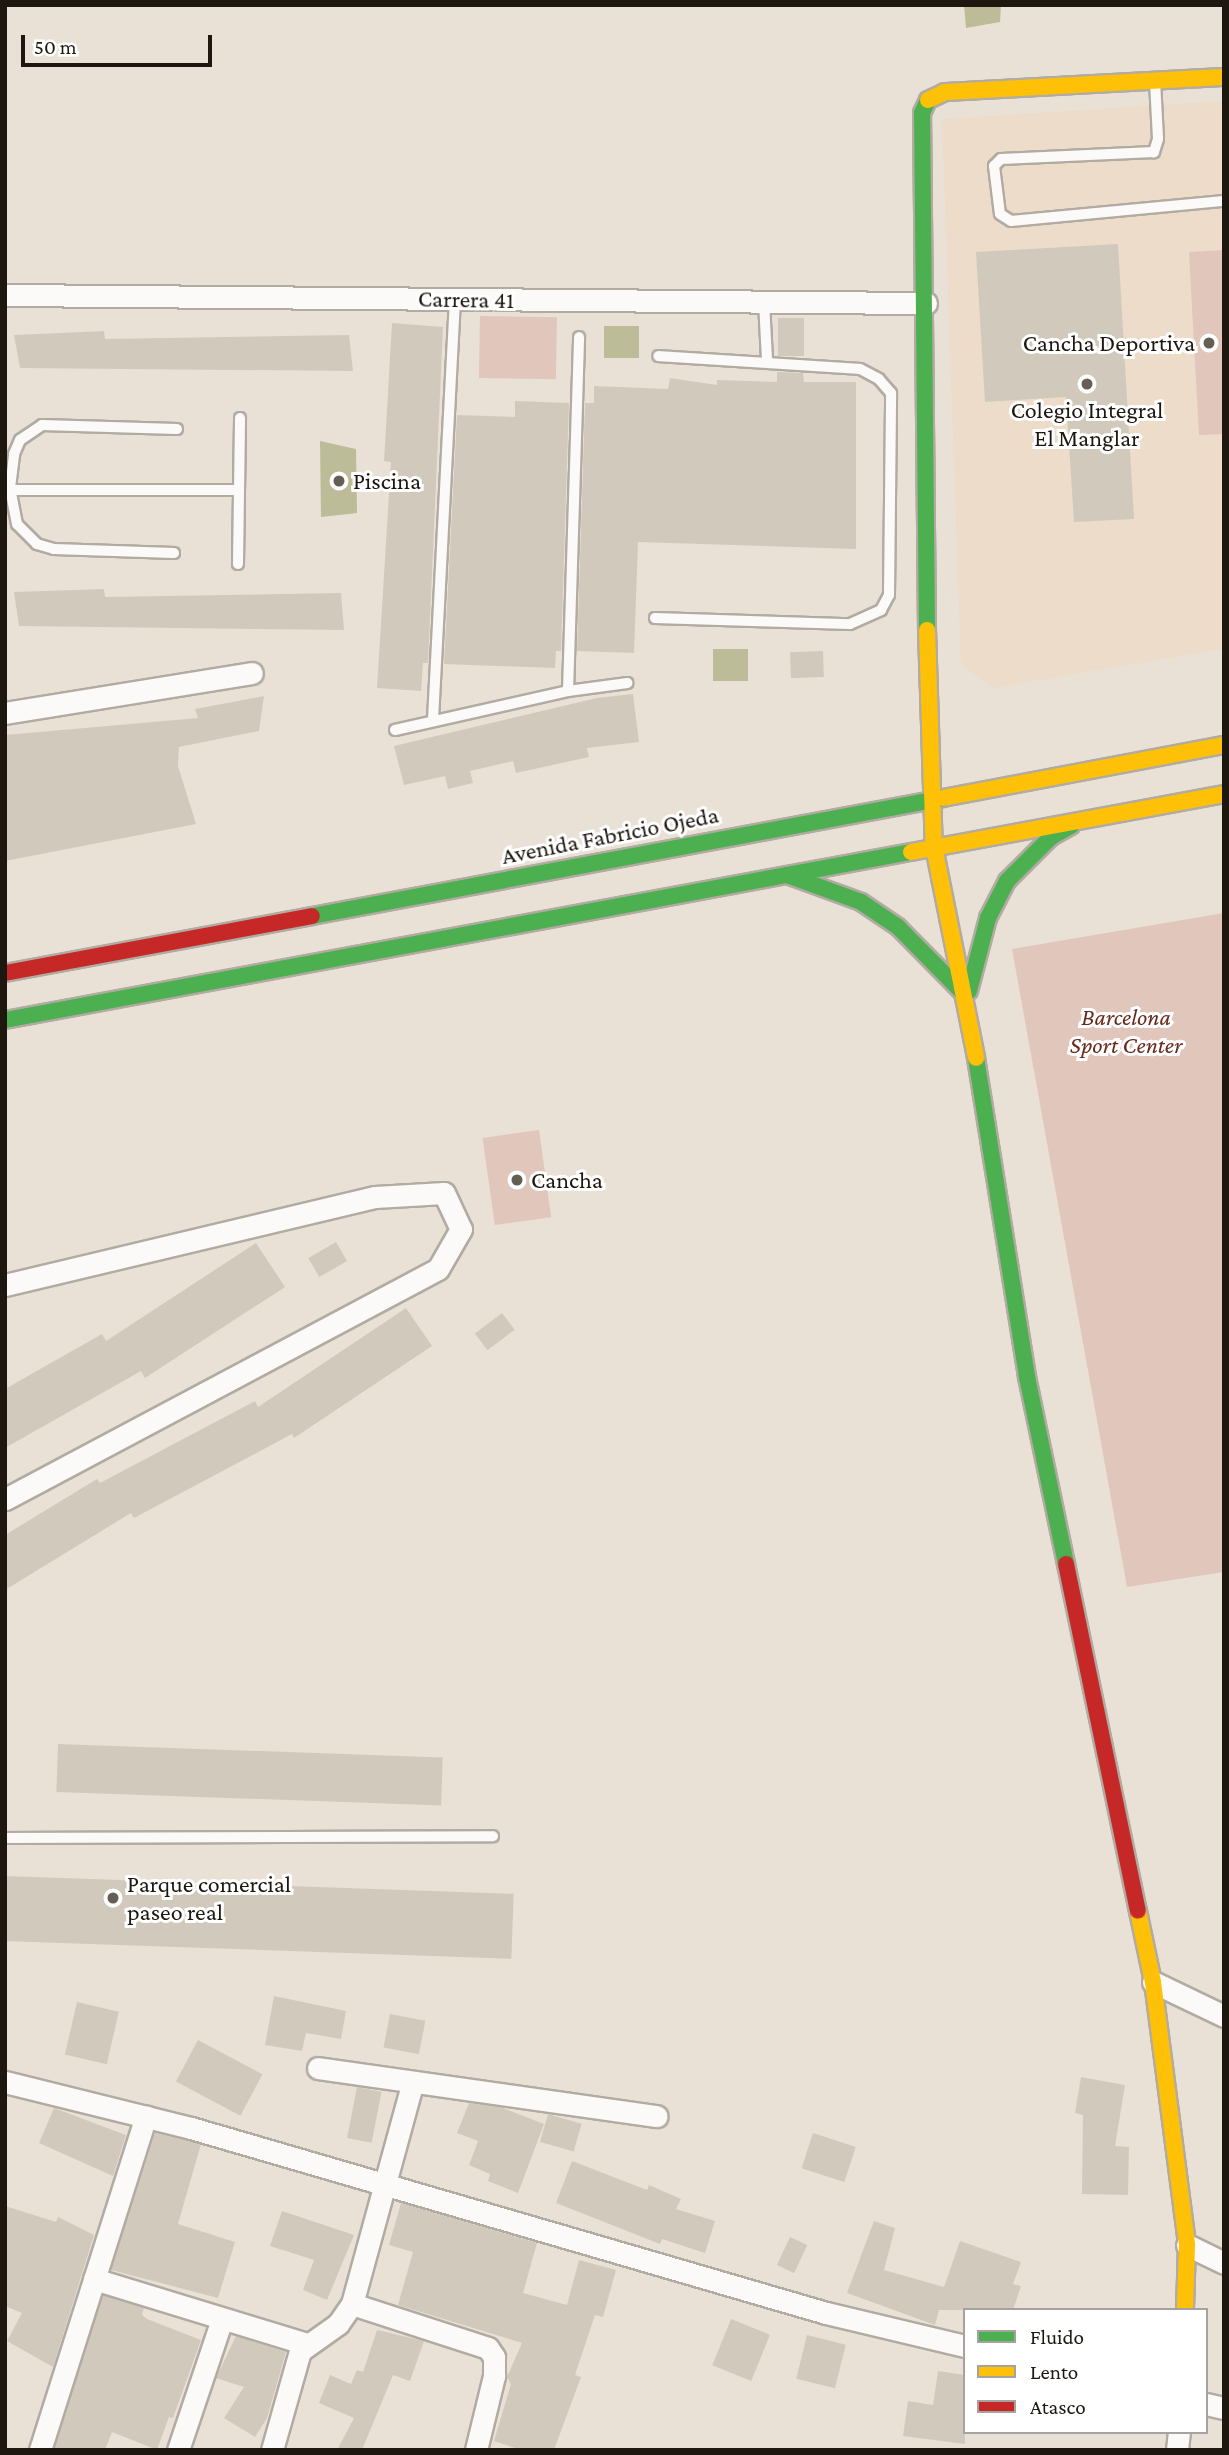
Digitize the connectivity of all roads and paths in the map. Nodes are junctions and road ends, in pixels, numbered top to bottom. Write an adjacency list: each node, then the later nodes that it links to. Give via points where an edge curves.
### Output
1 (1224, 77): 2 (street)
2 (1155, 79): 3 (lane, via 1158,139 1154,152 1001,159 994,166 1000,214 1011,221); 7 (street, via 945,92 930,97 922,113)
3 (1224, 201)
4 (5, 295): 5 (street, Carrera 41)
5 (455, 298): 6 (street, Carrera 41); 22 (lane)
6 (764, 302): 7 (street, Carrera 41); 10 (lane)
7 (926, 303): 26 (street)
8 (579, 337): 20 (lane)
9 (658, 356): 10 (lane)
10 (767, 360): 17 (lane, via 860,369 879,379 891,393 889,595 881,610 850,624)
11 (240, 418): 14 (lane)
12 (177, 429): 13 (lane, via 42,425 20,440)
13 (7, 489): 14 (lane); 15 (lane, via 17,524 37,544 54,549)
14 (238, 490): 16 (lane)
15 (174, 553)
16 (238, 564)
17 (654, 618)
18 (252, 673): 21 (street)
19 (627, 683): 20 (lane)
20 (568, 691): 22 (lane)
21 (5, 713)
22 (433, 719): 23 (lane)
23 (394, 730)
24 (1224, 745): 26 (street, Avenida Fabricio Ojeda)
25 (1224, 794): 27 (street)
26 (929, 798): 28 (street); 30 (street, Avenida Fabricio Ojeda)
27 (1084, 819): 28 (street); 31 (street, via 1051,836 1007,881 988,918)
28 (934, 847): 29 (street); 31 (street)
29 (784, 874): 31 (street, via 861,902 898,927 938,963); 32 (street)
30 (5, 973)
31 (967, 999): 37 (street, via 1027,1377)
32 (5, 1020)
33 (5, 1285): 34 (street, via 375,1197 444,1193 461,1229 438,1269)
34 (5, 1499)
35 (493, 1836): 36 (lane)
36 (5, 1838)
37 (1153, 1982): 38 (street); 45 (street)
38 (1224, 2016)
39 (318, 2068): 41 (street)
40 (5, 2082): 42 (street)
41 (412, 2084): 43 (street); 44 (street)
42 (146, 2116): 44 (street); 47 (street)
43 (657, 2116)
44 (385, 2184): 48 (street); 52 (street, via 826,2313)
45 (1186, 2245): 46 (street); 49 (street)
46 (1224, 2263)
47 (94, 2279): 50 (street); 53 (street)
48 (352, 2304): 51 (street, via 338,2325); 56 (street, via 488,2348 494,2357 494,2376)
49 (1185, 2308)
50 (222, 2319): 51 (street); 54 (street)
51 (306, 2344): 55 (street, via 292,2369)
52 (963, 2346)
53 (40, 2450)
54 (178, 2450)
55 (272, 2450)
56 (475, 2450)

